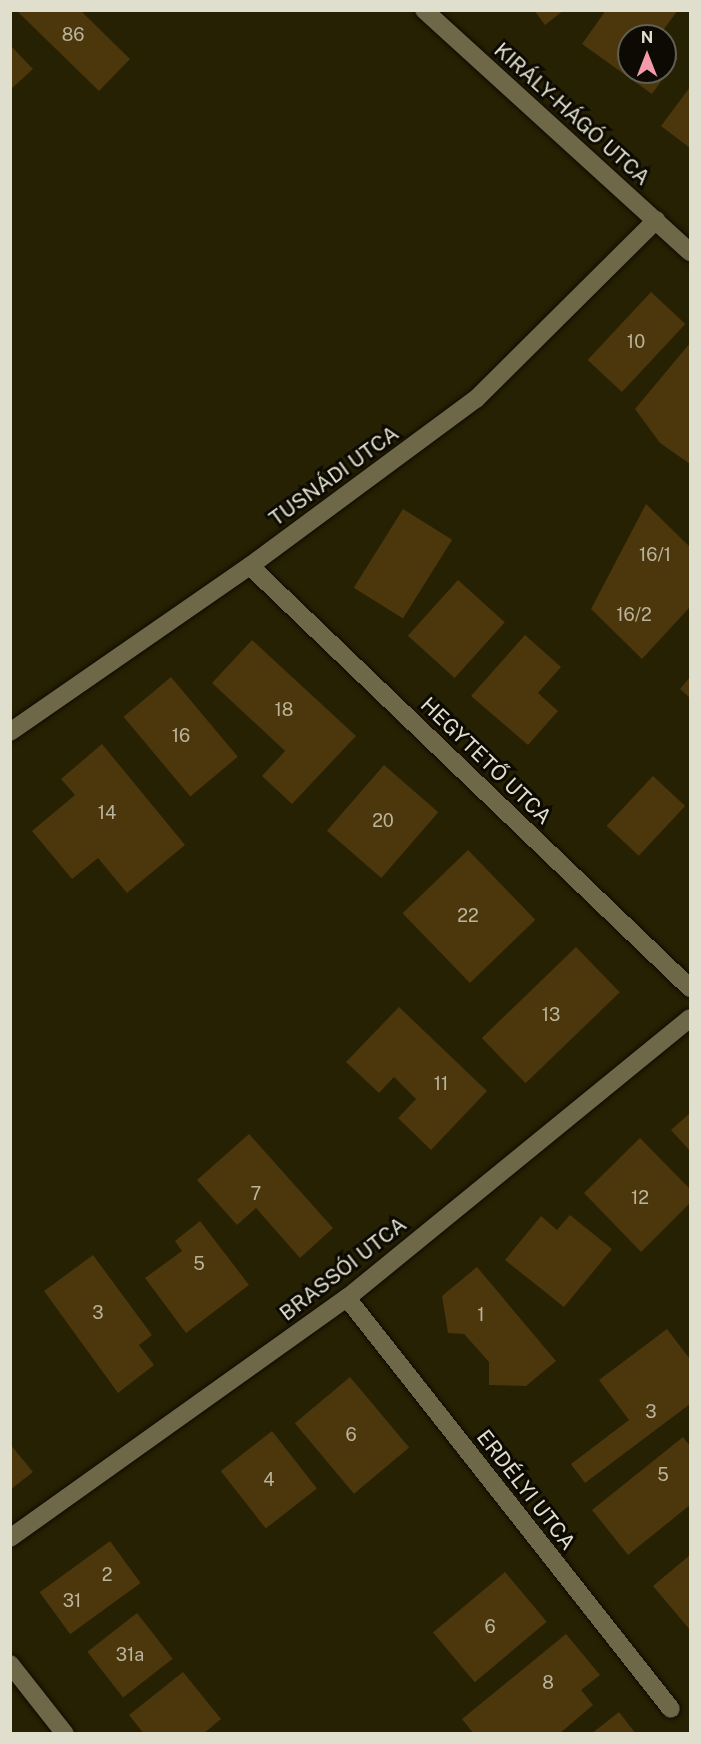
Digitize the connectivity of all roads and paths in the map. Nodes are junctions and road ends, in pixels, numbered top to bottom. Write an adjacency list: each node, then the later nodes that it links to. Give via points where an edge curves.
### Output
1 (424, 10): 2 (street, KIRÁLY-HÁGÓ UTCA)
2 (656, 220): 3 (street, KIRÁLY-HÁGÓ UTCA); 4 (street, TUSNÁDI UTCA, via 476,399)
3 (690, 252)
4 (250, 566): 5 (street, TUSNÁDI UTCA); 6 (street, HEGYTETŐ UTCA)
5 (10, 732)
6 (690, 988)
7 (690, 1018): 8 (street, BRASSÓI UTCA)
8 (347, 1298): 9 (street, BRASSÓI UTCA); 11 (street, ERDÉLYI UTCA)
9 (10, 1538)
10 (10, 1664): 12 (street)
11 (670, 1709)
12 (65, 1734)

